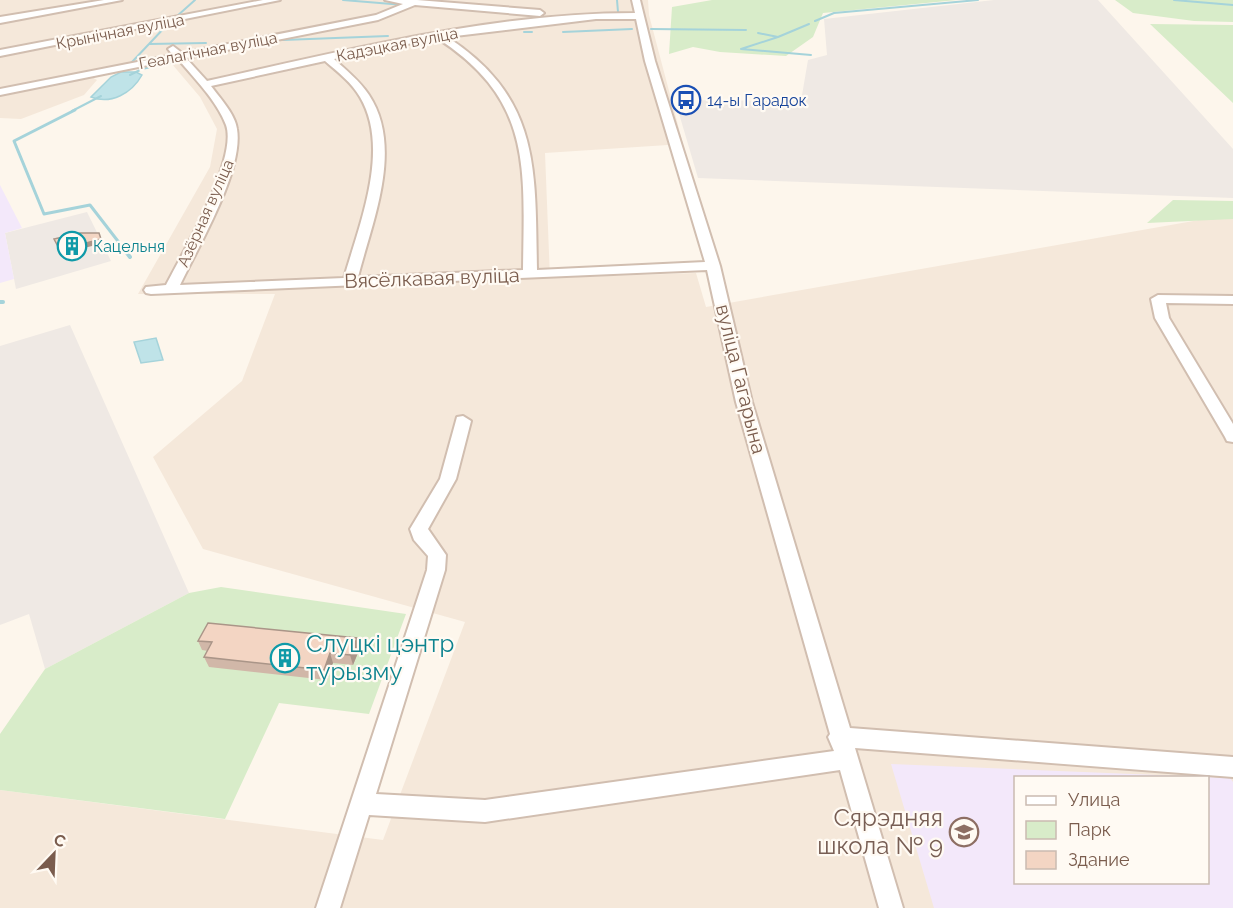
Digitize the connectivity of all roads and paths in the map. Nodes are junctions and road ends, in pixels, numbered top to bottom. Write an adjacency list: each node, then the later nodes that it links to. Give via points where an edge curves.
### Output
1 (118, 0): 8 (street)
2 (276, 0): 12 (street, Крынічная вуліца)
3 (389, 0): 4 (street)
4 (414, 2): 6 (street); 11 (street, Геалагічная вуліца, via 378,17)
5 (637, 8): 7 (street); 16 (street, вуліца Гагарына)
6 (496, 9): 7 (street); 9 (street)
7 (593, 17): 9 (street, Кадэцкая вуліца)
8 (0, 20)
9 (494, 26): 10 (street, Кадэцкая вуліца)
10 (438, 35): 13 (street, Кадэцкая вуліца); 17 (street, via 490,76 519,128 529,179)
11 (176, 52): 14 (street, Азёрная вуліца); 15 (street, Геалагічная вуліца)
12 (0, 53)
13 (327, 58): 14 (street, Кадэцкая вуліца); 18 (street, via 355,82 368,100 380,144 376,178)
14 (202, 85): 19 (street, Азёрная вуліца, via 232,126 234,139 218,190)
15 (0, 92)
16 (712, 266): 17 (street, Вясёлкавая вуліца); 24 (street, вуліца Гагарына, via 744,402)
17 (530, 274): 18 (street, Вясёлкавая вуліца)
18 (350, 281): 19 (street, Вясёлкавая вуліца)
19 (171, 289): 20 (street, Вясёлкавая вуліца)
20 (151, 290)
21 (1233, 300): 23 (street, via 1158,299 1162,318)
22 (463, 421): 27 (street, via 448,479 419,529 420,536 437,555 436,570)
23 (1233, 437)
24 (839, 737): 25 (street, вуліца Гагарына); 26 (street)
25 (846, 759): 27 (street, via 485,811); 29 (street, вуліца Гагарына)
26 (1233, 767)
27 (361, 804): 28 (street)
28 (328, 908)
29 (891, 908)

